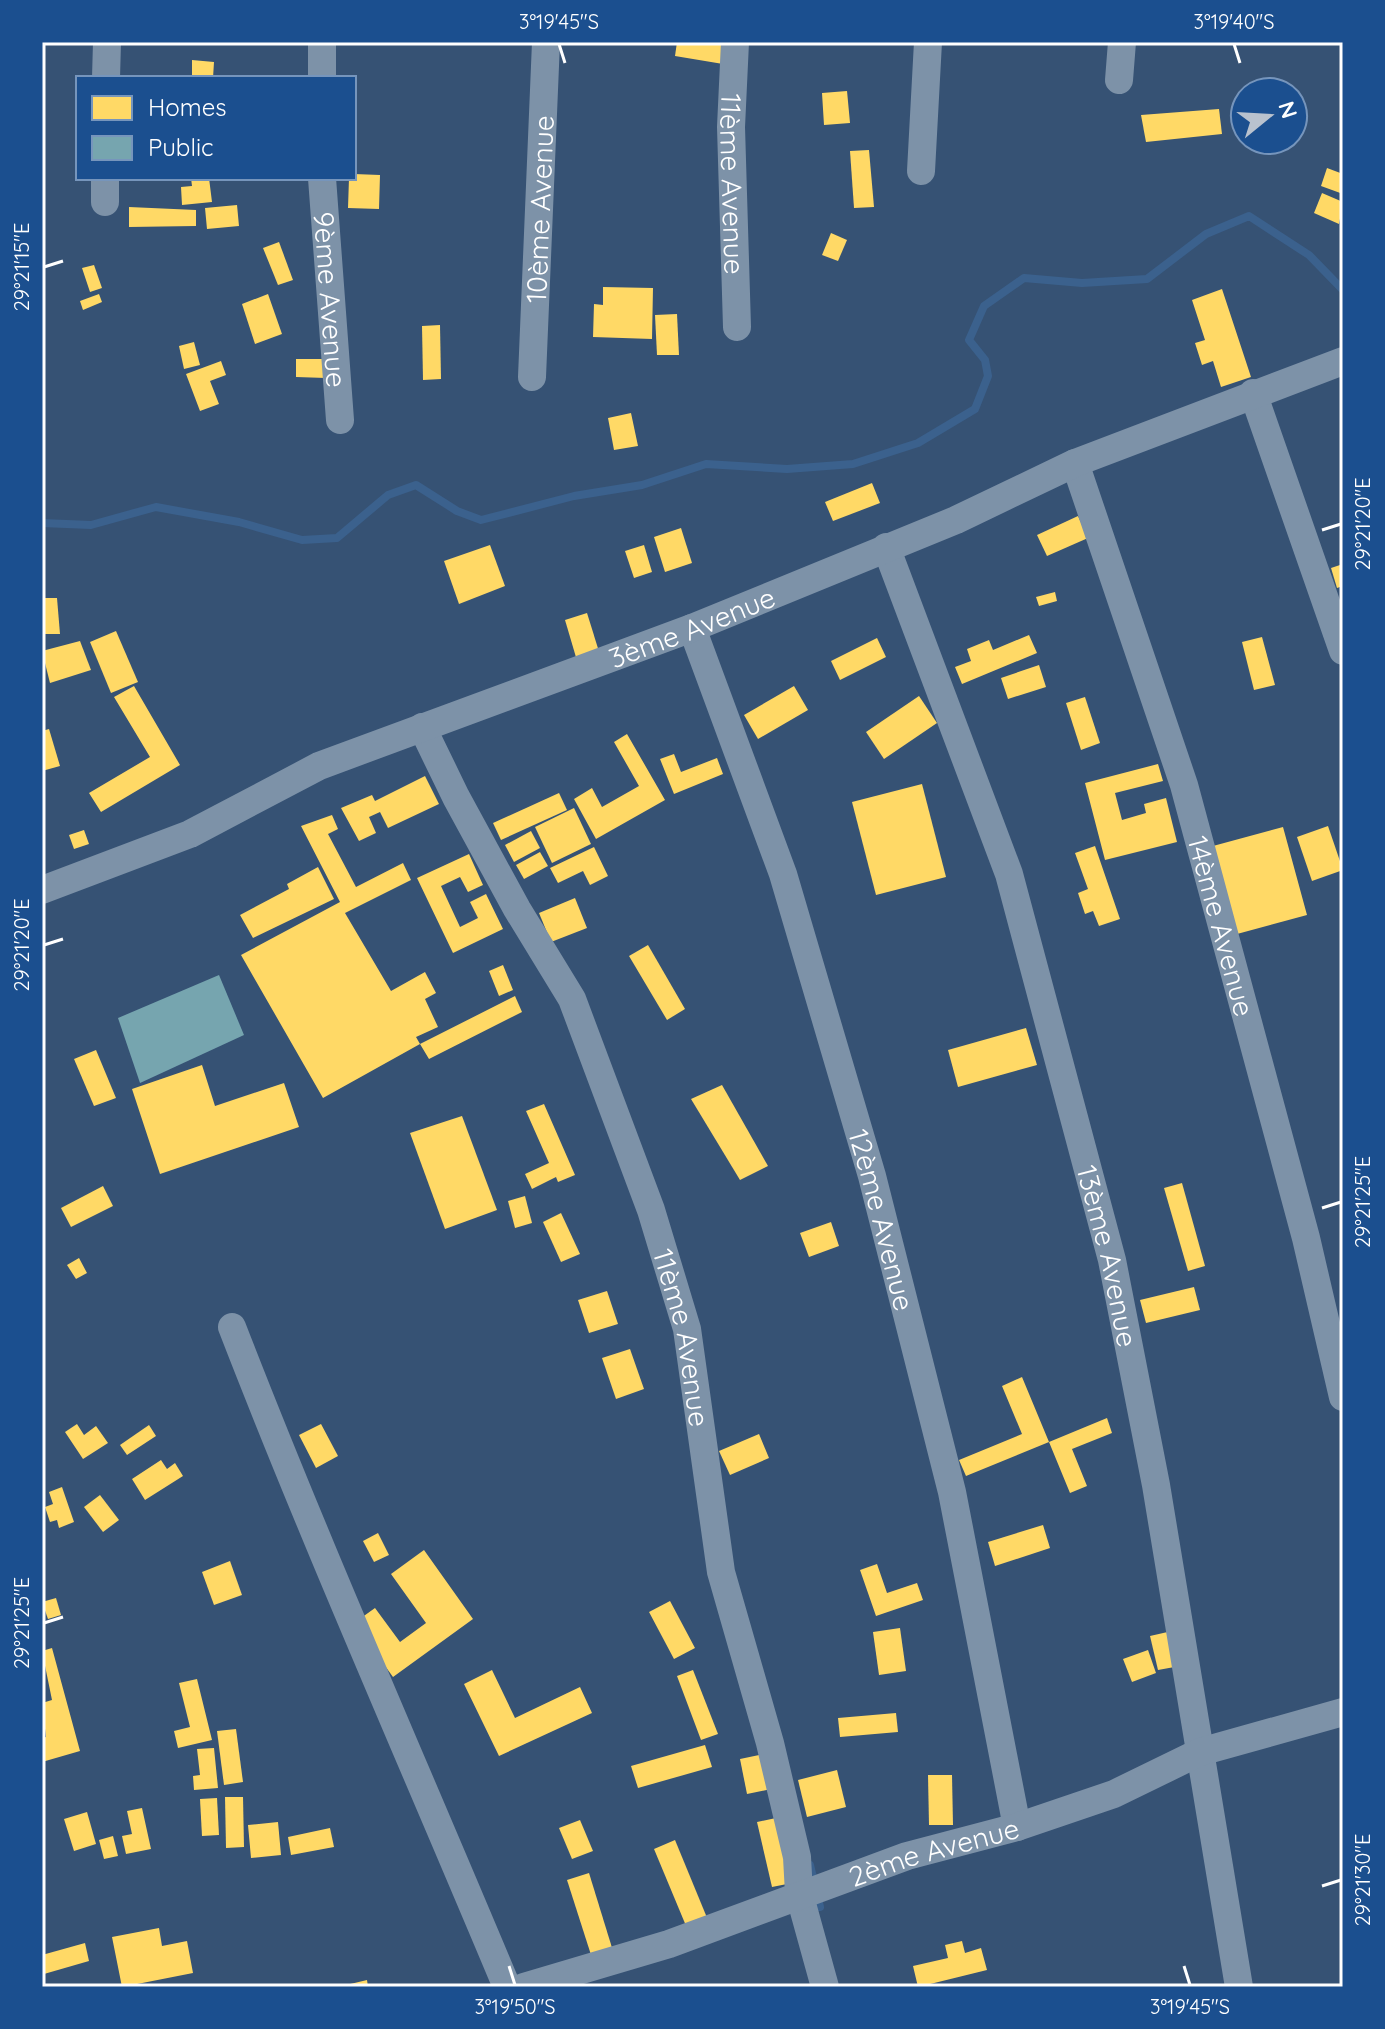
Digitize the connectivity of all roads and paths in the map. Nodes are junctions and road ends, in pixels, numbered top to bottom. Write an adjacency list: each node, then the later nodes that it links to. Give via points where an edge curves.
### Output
1 (107, 42): 7 (street)
2 (322, 42): 8 (street)
3 (546, 42): 14 (street, 10ème Avenue)
4 (735, 42): 12 (street, 11ème Avenue, via 731,127)
5 (928, 42): 10 (street)
6 (1122, 42): 9 (street)
7 (106, 76)
8 (322, 76)
9 (1119, 80)
10 (921, 171)
11 (322, 180): 16 (street, 9ème Avenue)
12 (737, 327)
13 (1343, 361): 15 (street, 3ème Avenue)
14 (532, 377)
15 (1253, 393): 17 (street, 3ème Avenue); 20 (street)
16 (340, 420)
17 (1075, 463): 18 (street, 3ème Avenue); 24 (street, 14ème Avenue, via 1184,785 1306,1238)
18 (886, 547): 19 (street, 3ème Avenue); 26 (street, 13ème Avenue, via 1009,874 1112,1260)
19 (692, 628): 21 (street, 3ème Avenue); 27 (street, 12ème Avenue, via 783,874 872,1176 952,1492)
20 (1343, 651)
21 (422, 727): 22 (street, 3ème Avenue, via 319,766 190,834); 28 (street, 11ème Avenue, via 517,909 572,999 651,1210 687,1329 721,1572 770,1743 797,1857)
22 (42, 890)
23 (232, 1327): 30 (street, via 303,1510)
24 (1343, 1397)
25 (1343, 1712): 26 (street, 2ème Avenue)
26 (1200, 1752): 27 (street, 2ème Avenue, via 1114,1794); 32 (street, 13ème Avenue)
27 (1017, 1827): 28 (street, 2ème Avenue, via 907,1856)
28 (799, 1893): 29 (street, 2ème Avenue, via 669,1944); 31 (street, 11ème Avenue)
29 (534, 1986)
30 (507, 1987)
31 (825, 1987)
32 (1239, 1987)

